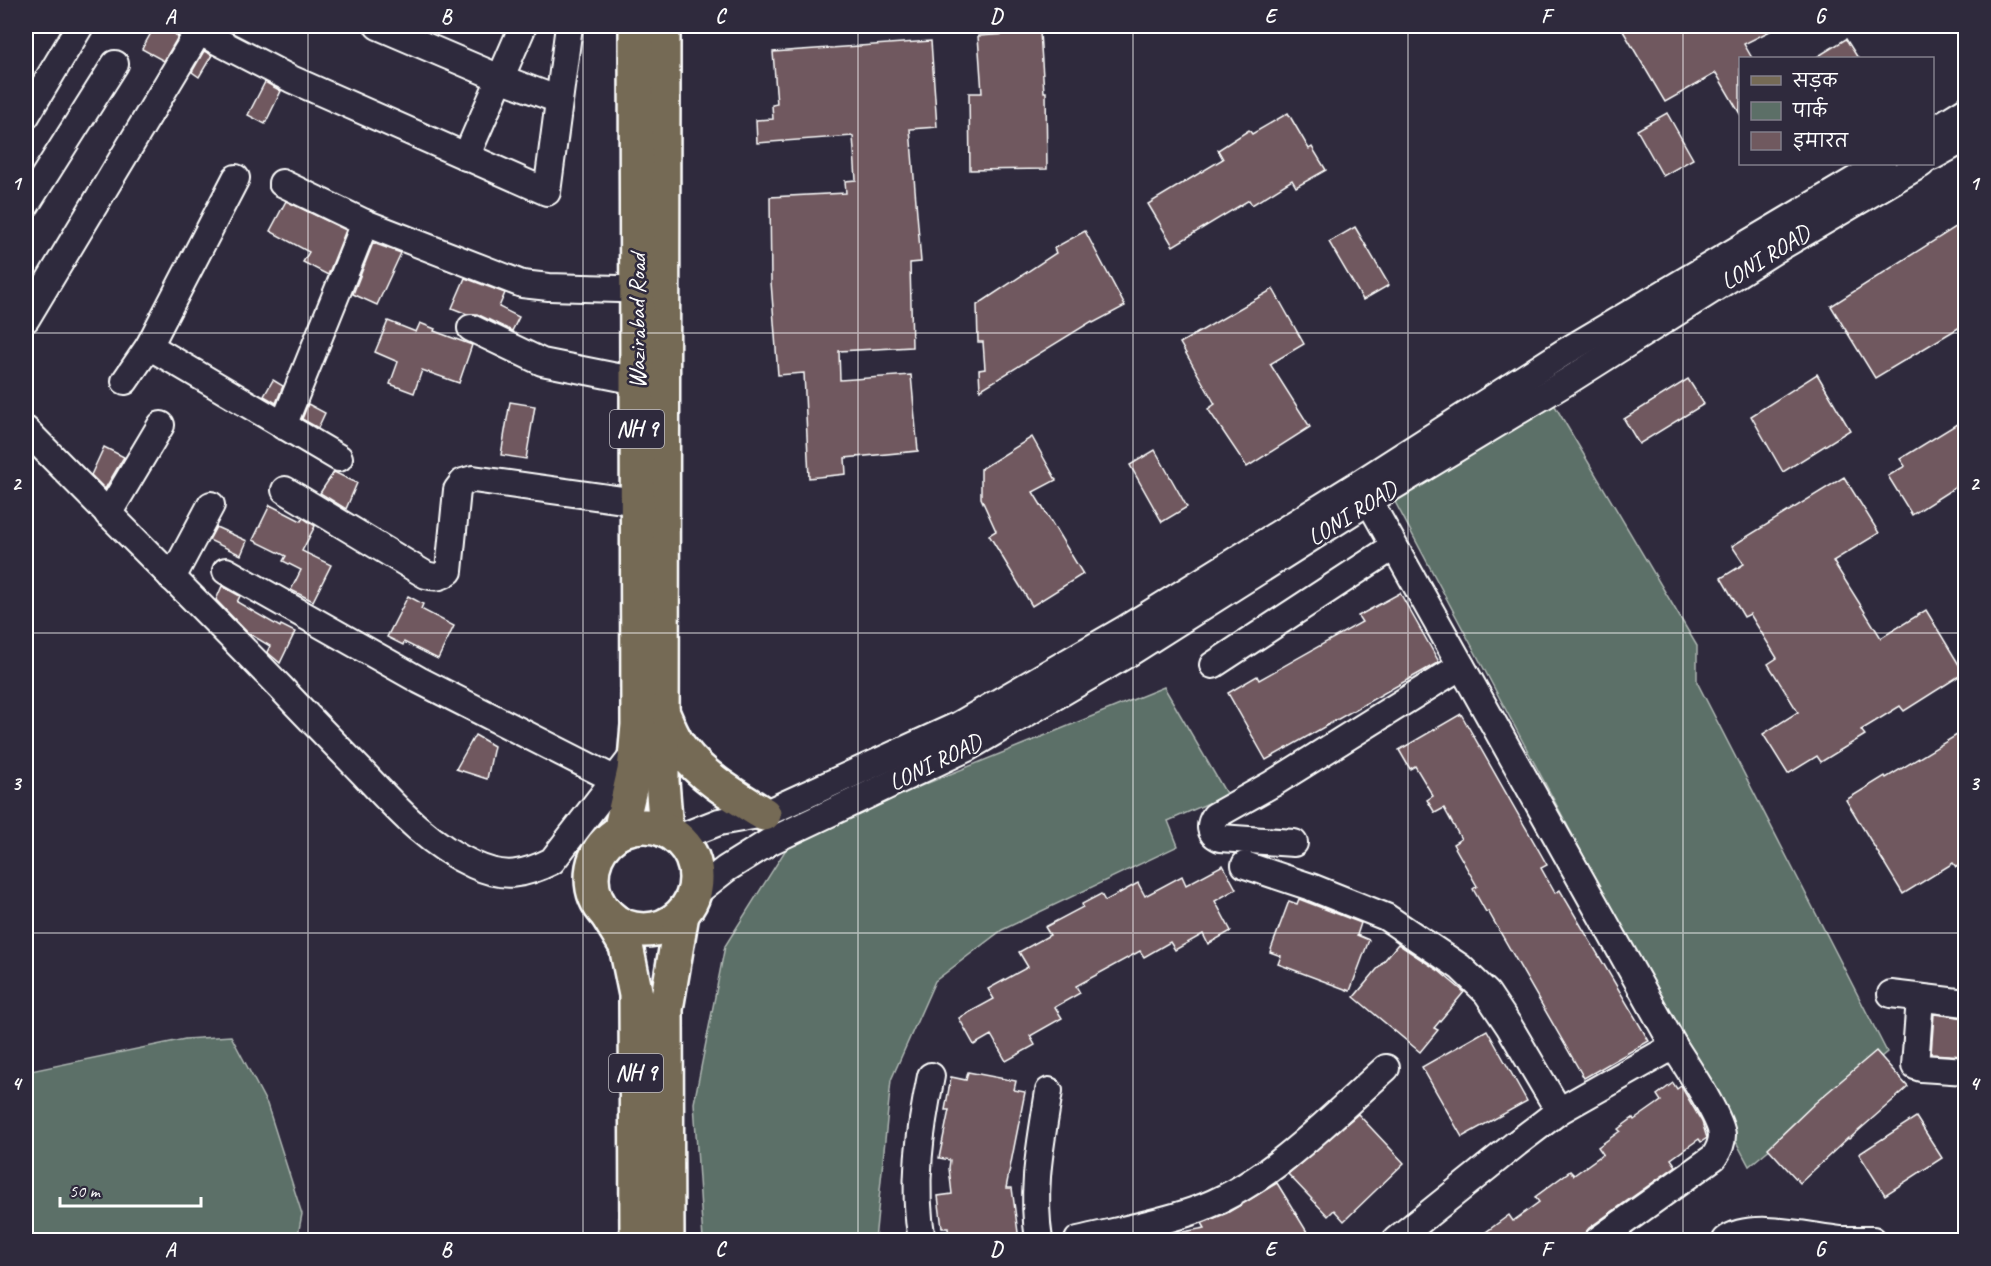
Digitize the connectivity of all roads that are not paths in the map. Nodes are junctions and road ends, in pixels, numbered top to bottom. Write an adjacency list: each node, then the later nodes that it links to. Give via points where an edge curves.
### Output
1 (80, 26): 12 (street)
2 (378, 26): 9 (street)
3 (523, 26): 9 (street)
4 (569, 26): 10 (street)
5 (636, 26): 23 (main road, Wazirabad Road / NH 9)
6 (663, 26): 23 (main road, Wazirabad Road / NH 9)
7 (194, 28): 15 (street, via 291,79); 24 (street)
8 (114, 64): 21 (street)
9 (500, 78): 10 (street); 15 (street)
10 (559, 100): 15 (street, via 547,192)
11 (1965, 110): 13 (street)
12 (26, 116)
13 (1934, 130)
14 (1965, 138): 16 (street)
15 (466, 156)
16 (1934, 156)
17 (1880, 165): 41 (street, LONI ROAD, via 1563,353)
18 (1919, 165): 34 (street, LONI ROAD)
19 (236, 178): 26 (street)
20 (282, 183): 22 (street)
21 (26, 205)
22 (365, 223): 23 (street, via 522,284); 30 (street)
23 (649, 290): 28 (main road, Wazirabad Road / NH 9); 44 (main road, Wazirabad Road / NH 9)
24 (26, 319)
25 (471, 328): 28 (street, via 542,362)
26 (149, 346): 27 (street); 30 (street)
27 (125, 381)
28 (637, 381): 35 (main road, Wazirabad Road / NH 9)
29 (161, 425): 37 (street)
30 (283, 426): 32 (street)
31 (26, 430): 37 (street)
32 (339, 458)
33 (285, 490): 35 (street, via 435,578 449,571 458,490 463,482 473,479)
34 (1369, 501): 38 (street); 41 (street, LONI ROAD)
35 (637, 502): 45 (main road, Wazirabad Road / NH 9)
36 (211, 504): 40 (street)
37 (108, 514): 40 (street)
38 (1393, 546): 42 (street); 43 (street)
39 (226, 571): 46 (street, via 419,680)
40 (172, 578): 46 (street, via 409,821 475,866 512,875 552,861)
41 (1104, 654): 47 (street, LONI ROAD); 47 (street, LONI ROAD, via 967,748)
42 (1213, 665)
43 (1461, 666): 50 (street, via 1211,822 1210,829 1220,838); 57 (street)
44 (662, 712): 47 (main road, via 680,749 700,770); 49 (main road, Wazirabad Road / NH 9, via 662,782)
45 (636, 752): 46 (street); 48 (main road, Wazirabad Road / NH 9)
46 (614, 779)
47 (775, 819): 49 (street, via 718,822); 52 (street)
48 (620, 832): 49 (main road, via 651,826); 53 (main road, via 604,844 593,871 593,887)
49 (672, 834): 52 (main road, via 693,860 696,874)
50 (1294, 843)
51 (1245, 865): 62 (street, via 1386,917 1460,966 1504,1017)
52 (688, 904): 53 (main road, via 665,926 644,930 623,925); 65 (main road, NH 9, via 666,1009)
53 (606, 913): 64 (main road, NH 9, via 626,946 636,995)
54 (1891, 994): 55 (street)
55 (1920, 998): 56 (street); 59 (street, via 1915,1066)
56 (1965, 1003)
57 (1674, 1046): 62 (street); 70 (street, via 1717,1117 1722,1133 1720,1147 1714,1157)
58 (1386, 1068): 68 (street, via 1280,1162 1240,1189 1194,1211)
59 (1965, 1071)
60 (931, 1076): 66 (street, via 919,1154 917,1194)
61 (1049, 1091): 67 (street, via 1035,1184)
62 (1559, 1112): 69 (street)
63 (1786, 1237): 71 (street, via 1748,1232); 72 (street)
64 (637, 1240)
65 (667, 1240)
66 (922, 1240)
67 (1039, 1240)
68 (1078, 1240)
69 (1396, 1240)
70 (1598, 1240)
71 (1725, 1240)
72 (1840, 1240): 73 (street)
73 (1873, 1240)

